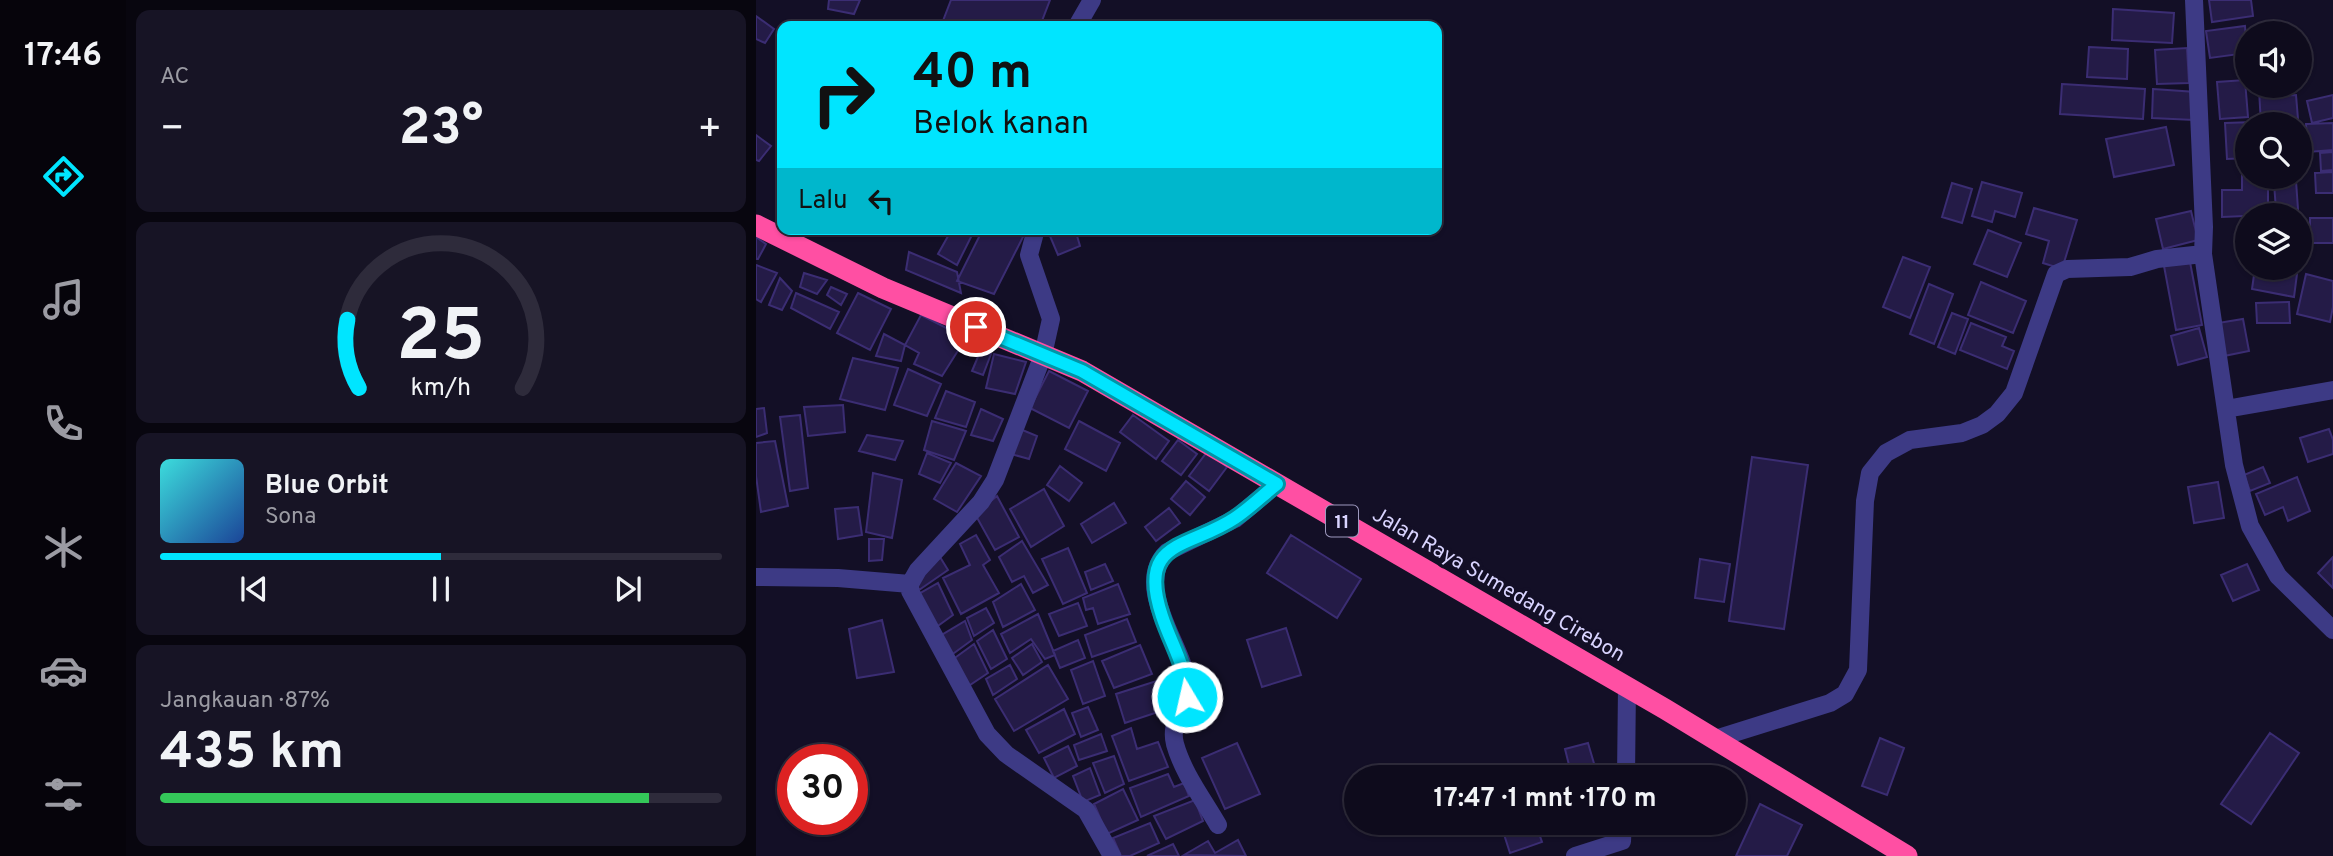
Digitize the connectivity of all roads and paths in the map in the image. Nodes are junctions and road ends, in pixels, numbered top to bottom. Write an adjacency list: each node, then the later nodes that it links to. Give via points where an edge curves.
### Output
1 (1092, 0): 3 (street)
2 (2194, 0): 6 (street)
3 (1080, 21)
4 (756, 225): 7 (highway, Jalan Raya Sumedang Cirebon / 11, via 883,288)
5 (1034, 235): 7 (street, via 1029,255 1051,319)
6 (2203, 254): 9 (street); 15 (street, via 2056,274 2014,393 1997,414 1962,433 1910,440 1886,453 1870,473 1858,670 1845,694 1830,703)
7 (1043, 355): 10 (highway, Jalan Raya Sumedang Cirebon / 11, via 1082,371); 12 (street, via 995,480)
8 (2333, 390): 9 (street)
9 (2226, 410): 13 (street, via 2250,526 2278,576)
10 (1277, 484): 14 (highway, Jalan Raya Sumedang Cirebon / 11); 17 (street, via 1234,519 1167,552 1155,570 1161,614 1187,684 1187,697 1173,731 1175,743)
11 (756, 577): 12 (street)
12 (911, 584): 19 (street, via 911,595 988,734 1006,754 1086,810)
13 (2333, 630)
14 (1627, 686): 15 (highway, Jalan Raya Sumedang Cirebon / 11); 16 (street)
15 (1715, 739): 21 (highway, Jalan Raya Sumedang Cirebon / 11)
16 (1626, 765)
17 (1218, 825)
18 (1622, 835): 20 (street, via 1622,841)
19 (1112, 856)
20 (1575, 856)
21 (1907, 856)

